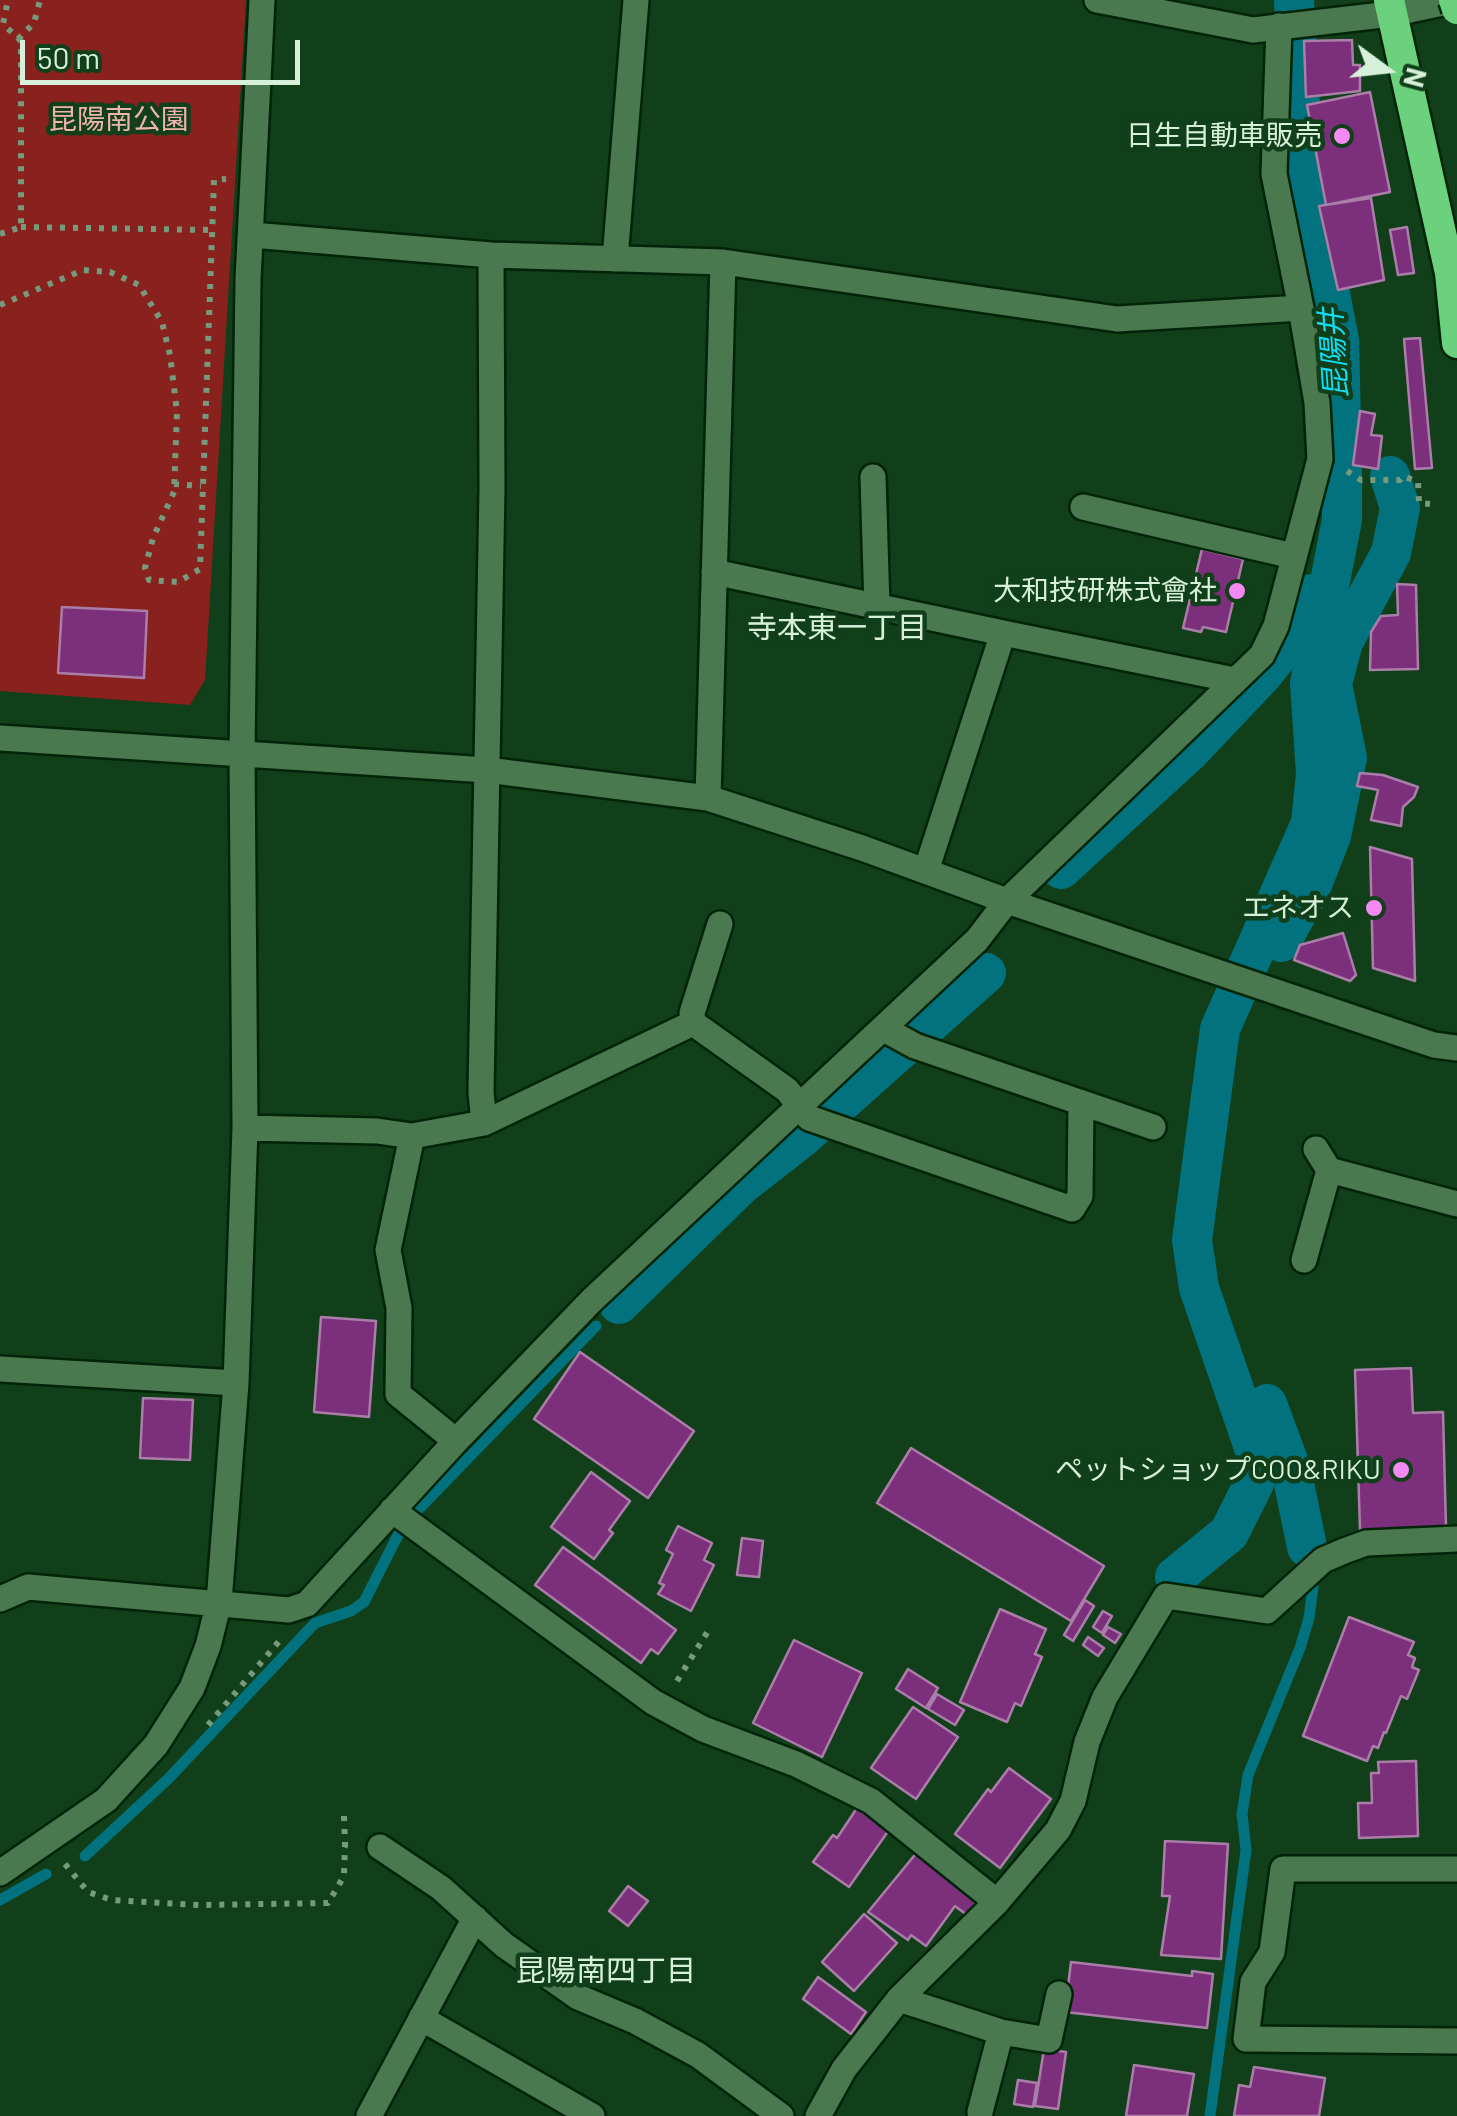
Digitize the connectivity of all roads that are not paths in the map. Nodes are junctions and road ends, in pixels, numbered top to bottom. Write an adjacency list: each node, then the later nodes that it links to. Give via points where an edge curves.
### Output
1 (262, 0): 8 (street)
2 (636, 0): 10 (street)
3 (1098, 0): 7 (street, via 1253,30)
4 (1456, 0): 5 (street); 6 (highway, bridge)
5 (1390, 7): 7 (street); 13 (highway, via 1450,273)
6 (1457, 9)
7 (1289, 24): 12 (street, via 1274,174)
8 (252, 232): 9 (street); 22 (street)
9 (491, 255): 10 (street); 23 (street)
10 (615, 259): 11 (street)
11 (724, 262): 12 (street, via 1117,318); 17 (street)
12 (1302, 308): 16 (street, via 1320,459)
13 (1457, 343)
14 (873, 477): 18 (street)
15 (1083, 507): 16 (street)
16 (1294, 556): 20 (street, via 1270,642)
17 (714, 572): 18 (street); 24 (street)
18 (877, 607): 19 (street)
19 (1002, 633): 20 (street); 25 (street)
20 (1234, 680): 26 (street)
21 (0, 738): 22 (street)
22 (242, 754): 23 (street); 35 (street)
23 (487, 770): 24 (street); 33 (street)
24 (708, 798): 25 (street)
25 (926, 870): 26 (street)
26 (1007, 900): 29 (street); 30 (street)
27 (720, 924): 28 (street)
28 (693, 1023): 32 (street, via 787,1090); 33 (street)
29 (899, 1037): 31 (street); 32 (street)
30 (1457, 1048)
31 (1081, 1103): 32 (street, via 1080,1196 1072,1209); 34 (street)
32 (812, 1117): 41 (street, via 592,1300)
33 (484, 1123): 36 (street)
34 (1152, 1127)
35 (245, 1128): 36 (street); 40 (street)
36 (412, 1136): 41 (street, via 388,1250 399,1308 398,1394)
37 (1457, 1204): 38 (street, via 1322,1159)
38 (1304, 1260)
39 (0, 1369): 40 (street)
40 (236, 1382): 45 (street)
41 (456, 1441): 42 (street)
42 (392, 1510): 45 (street, via 307,1604 289,1610); 49 (street, via 660,1706 870,1801)
43 (1457, 1539): 49 (street, via 1344,1550 1323,1560 1268,1611 1166,1596 1098,1710 1066,1816)
44 (0, 1599): 45 (street, via 28,1587)
45 (219, 1602): 48 (street, via 201,1667 169,1727 106,1800)
46 (380, 1846): 50 (street)
47 (1457, 1870): 55 (street, via 1283,1870 1272,1952 1253,1982 1246,2039)
48 (0, 1873)
49 (997, 1902): 52 (street)
50 (475, 1918): 53 (street); 59 (street, via 578,1997 698,2055)
51 (1060, 1994): 54 (street, via 1049,2040)
52 (899, 2000): 54 (street); 60 (street, via 844,2070)
53 (421, 2018): 57 (street); 58 (street)
54 (1001, 2032): 56 (street)
55 (1457, 2041)
56 (980, 2112)
57 (369, 2116)
58 (592, 2116)
59 (781, 2116)
60 (818, 2116)

